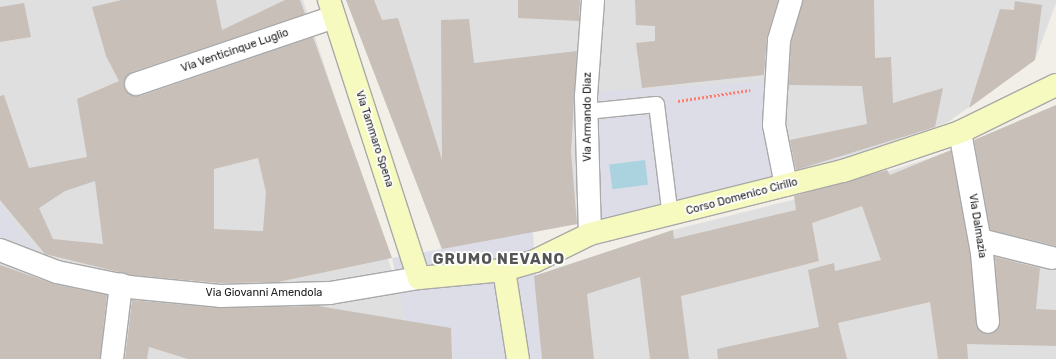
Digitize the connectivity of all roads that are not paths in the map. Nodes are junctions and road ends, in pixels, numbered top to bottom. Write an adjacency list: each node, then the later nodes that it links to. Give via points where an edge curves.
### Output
1 (593, 0): 6 (street, Via Armando Diaz)
2 (791, 0): 8 (street, via 778,40 774,125)
3 (331, 9): 4 (street, Via Venticinque Luglio); 16 (street, Via Tammaro Spena)
4 (136, 84)
5 (1056, 84): 7 (street, Corso Domenico Cirillo)
6 (586, 111): 9 (lane, via 656,104); 10 (street, Via Armando Diaz)
7 (960, 132): 8 (street, Corso Domenico Cirillo); 11 (street, Via Dalmazia)
8 (786, 185): 9 (street, Corso Domenico Cirillo)
9 (670, 216): 10 (street, Corso Domenico Cirillo)
10 (590, 234): 14 (street, Corso Domenico Cirillo, via 535,261)
11 (980, 240): 13 (street); 19 (street, Via Dalmazia)
12 (0, 250): 17 (street, Via Giovanni Amendola, via 57,272)
13 (1052, 258)
14 (504, 270): 15 (street, Corso Domenico Cirillo); 21 (street)
15 (453, 275): 16 (street, Corso Domenico Cirillo); 18 (street, Via Giovanni Amendola, via 427,290 359,299)
16 (419, 278): 18 (street, Via Giovanni Amendola)
17 (121, 285): 18 (street, Via Giovanni Amendola, via 220,296); 20 (street)
18 (330, 293)
19 (988, 322)
20 (112, 359)
21 (518, 359)

